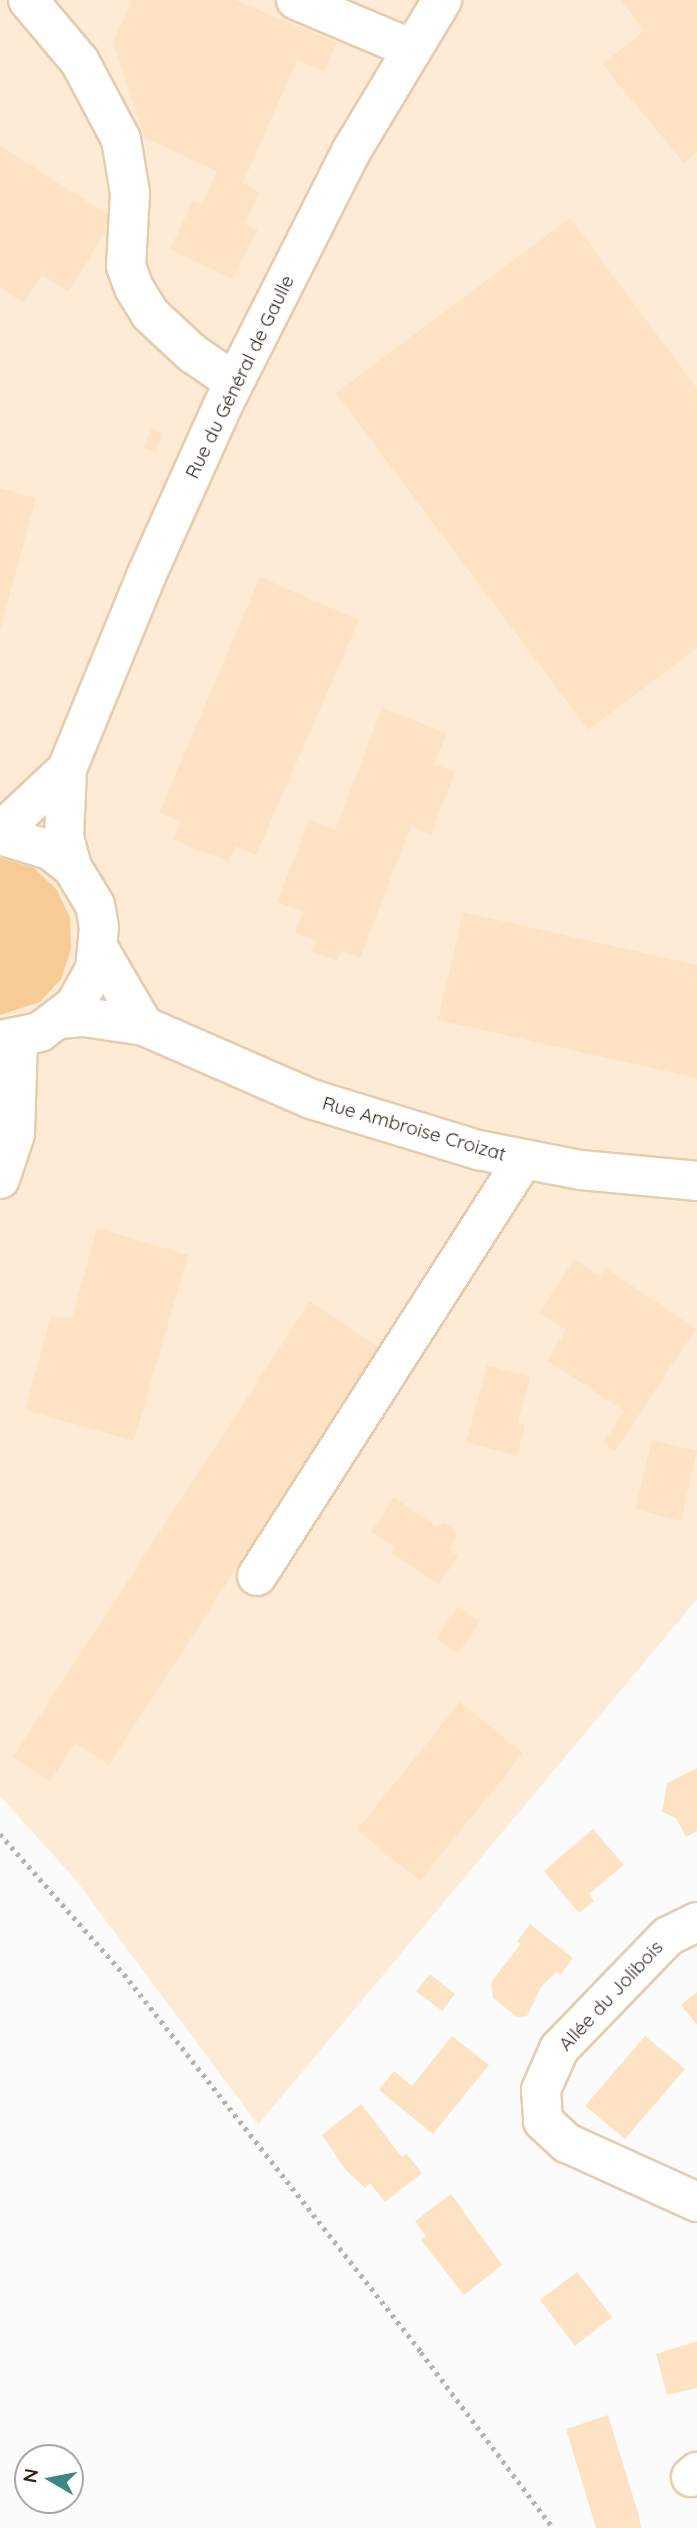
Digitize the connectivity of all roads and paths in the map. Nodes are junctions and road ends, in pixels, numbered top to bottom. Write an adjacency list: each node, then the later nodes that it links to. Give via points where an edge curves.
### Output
1 (28, 0): 5 (street, via 80,62 121,139 130,193 126,266 134,288 150,314 192,353)
2 (296, 0): 4 (street)
3 (442, 0): 4 (street, Rue du Général de Gaulle)
4 (412, 49): 5 (street, Rue du Général de Gaulle, via 352,150)
5 (234, 382): 6 (street, Rue du Général de Gaulle)
6 (66, 769): 7 (street, Rue du Général de Gaulle); 8 (street, Rue du Général de Gaulle, via 64,838)
7 (0, 833): 8 (street, via 51,850)
8 (72, 867): 9 (street, via 94,905)
9 (99, 949): 10 (street, via 87,988); 11 (street)
10 (60, 1019): 11 (street, Rue Ambroise Croizat, via 84,1017); 12 (street)
11 (144, 1026): 13 (street, Rue Ambroise Croizat, via 311,1099)
12 (9, 1040): 14 (street, via 15,1134)
13 (523, 1160): 15 (street, Rue Ambroise Croizat); 16 (street)
14 (0, 1179)
15 (697, 1181)
16 (257, 1576)
17 (0, 1834): 20 (path, via 124,1974)
18 (697, 1922): 19 (street, Allée du Jolibois, via 668,1936 559,2049 541,2090 543,2121 567,2143)
19 (697, 2202)
20 (553, 2528)

